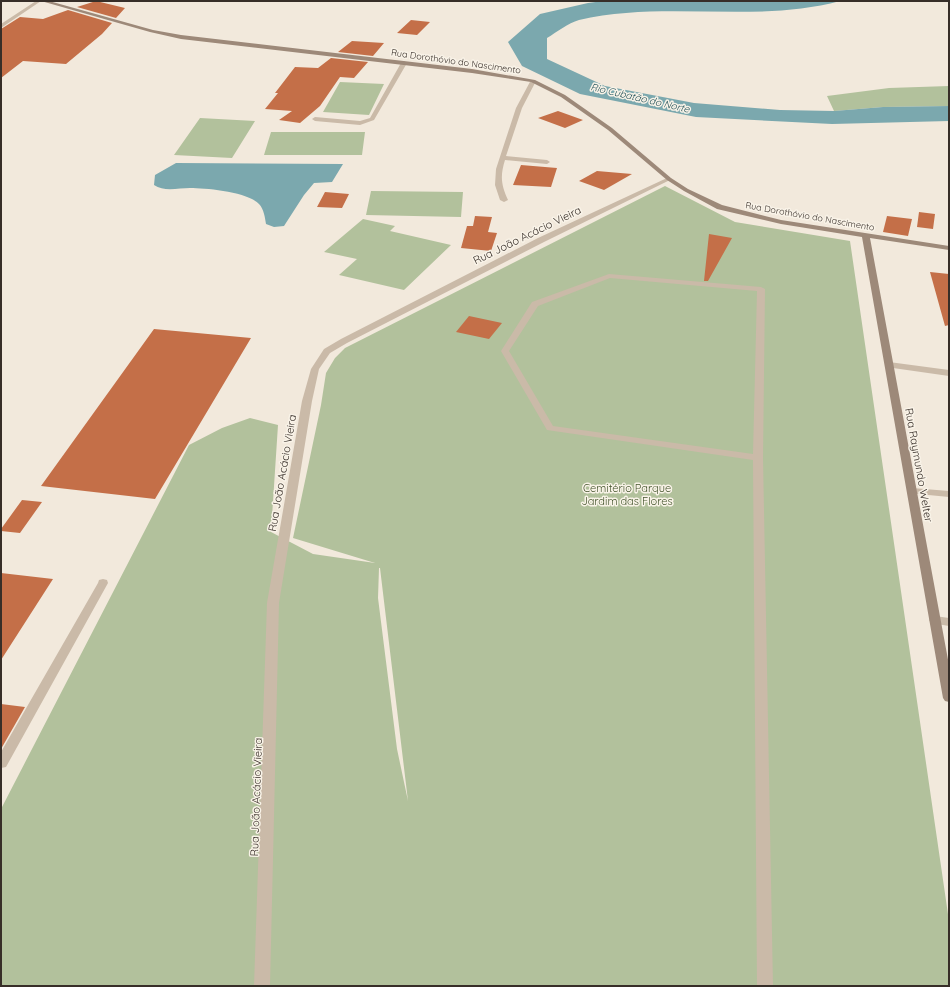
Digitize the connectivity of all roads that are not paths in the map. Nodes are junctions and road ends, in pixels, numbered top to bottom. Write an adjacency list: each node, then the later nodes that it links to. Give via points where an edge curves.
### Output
1 (38, 1): 3 (street)
2 (43, 1): 4 (street, Rua Dorothóvio do Nascimento, via 181,37)
3 (1, 26)
4 (404, 63): 5 (street, Rua Dorothóvio do Nascimento); 6 (street, via 372,119 360,123)
5 (533, 82): 7 (street, via 519,108); 9 (street, Rua Dorothóvio do Nascimento, via 563,96)
6 (315, 119)
7 (502, 158): 8 (street); 10 (street, via 498,185)
8 (547, 162)
9 (669, 179): 11 (street, Rua Dorothóvio do Nascimento, via 696,196 732,211); 23 (street, Rua João Acácio Vieira, via 541,240 344,341 327,351 315,369 287,511 273,603)
10 (504, 200)
11 (866, 236): 12 (street, Rua Dorothóvio do Nascimento); 13 (street, Rua Raymundo Welter)
12 (949, 248)
13 (890, 365): 14 (street); 16 (street, Rua Raymundo Welter)
14 (949, 373)
15 (758, 458): 15 (street, via 550,428 505,351 535,304 609,276 761,289); 24 (street)
16 (912, 491): 17 (street); 19 (street, Rua Raymundo Welter)
17 (949, 494)
18 (103, 584): 22 (street)
19 (935, 620): 20 (street); 21 (street, Rua Raymundo Welter)
20 (949, 622)
21 (949, 698)
22 (1, 763)
23 (262, 986)
24 (765, 986)

